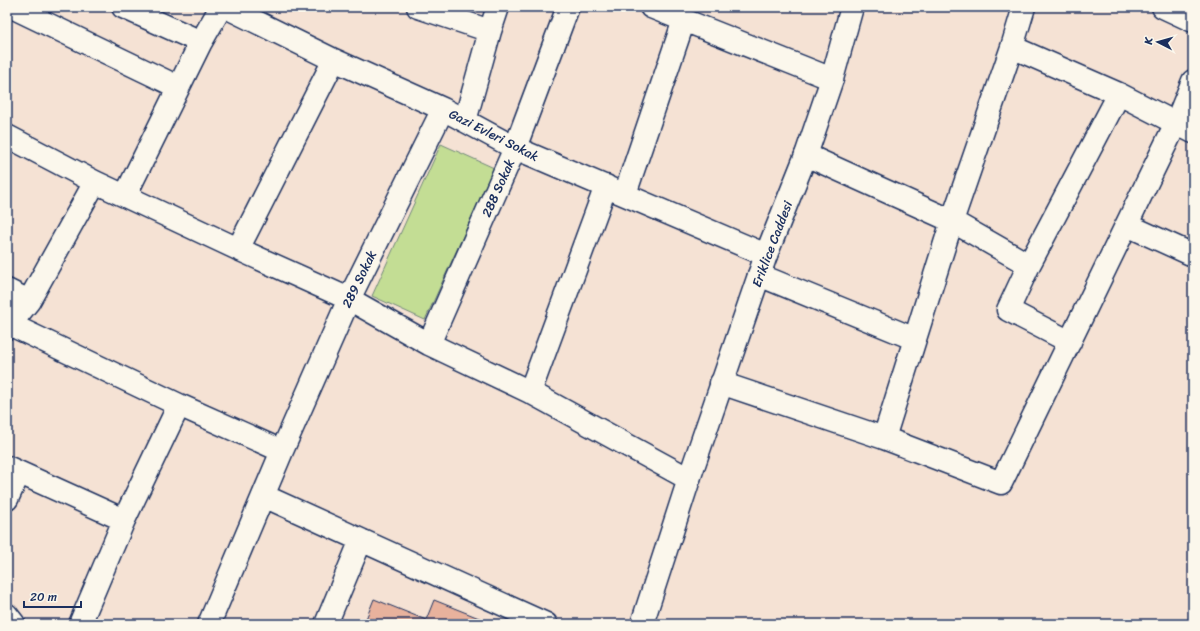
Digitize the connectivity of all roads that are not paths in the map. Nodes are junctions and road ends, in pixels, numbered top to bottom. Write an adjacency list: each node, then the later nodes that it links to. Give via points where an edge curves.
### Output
1 (12, 7): 20 (street)
2 (123, 7): 15 (street)
3 (221, 7): 15 (street)
4 (226, 7): 17 (street, Gazi Evleri Sokak)
5 (418, 7): 14 (street)
6 (498, 7): 14 (street)
7 (568, 7): 26 (street, 288 Sokak)
8 (651, 7): 12 (street)
9 (852, 7): 18 (street, Eriklice Caddesi)
10 (1024, 7): 16 (street)
11 (1163, 7): 13 (street)
12 (684, 20): 18 (street); 29 (street)
13 (1193, 21)
14 (490, 31): 23 (street)
15 (200, 42): 20 (street)
16 (1012, 47): 21 (street); 31 (street)
17 (334, 60): 22 (street, Gazi Evleri Sokak); 33 (street)
18 (832, 79): 27 (street, Eriklice Caddesi)
19 (1193, 81): 24 (street)
20 (178, 87): 30 (street)
21 (1119, 94): 24 (street); 36 (street)
22 (443, 109): 23 (street, Gazi Evleri Sokak); 38 (street, 289 Sokak)
23 (465, 121): 26 (street, Gazi Evleri Sokak)
24 (1185, 128): 32 (street)
25 (7, 136): 28 (street)
26 (515, 148): 29 (street, Gazi Evleri Sokak); 43 (street, 288 Sokak)
27 (806, 155): 31 (street); 35 (street, Eriklice Caddesi)
28 (95, 182): 30 (street); 39 (street)
29 (615, 190): 35 (street, Gazi Evleri Sokak); 45 (street)
30 (124, 196): 33 (street)
31 (952, 221): 36 (street); 41 (street)
32 (1127, 225): 34 (street); 42 (street)
33 (238, 249): 38 (street)
34 (1193, 256)
35 (763, 265): 41 (street, Gazi Evleri Sokak); 44 (street, Eriklice Caddesi)
36 (1029, 265): 42 (street, via 1008,310)
37 (7, 290): 39 (street)
38 (349, 299): 43 (street); 48 (street, 289 Sokak)
39 (29, 301): 40 (street)
40 (8, 326): 46 (street)
41 (915, 339): 47 (street)
42 (1070, 342): 47 (street, via 1001,484)
43 (429, 344): 45 (street)
44 (721, 383): 47 (street); 50 (street, Eriklice Caddesi)
45 (530, 392): 50 (street)
46 (179, 405): 48 (street); 53 (street)
47 (884, 438)
48 (282, 451): 51 (street, 289 Sokak)
49 (13, 470): 52 (street); 53 (street)
50 (689, 479): 61 (street, Eriklice Caddesi)
51 (264, 496): 54 (street); 58 (street, 289 Sokak)
52 (7, 499)
53 (124, 520): 57 (street)
54 (361, 540): 59 (street); 60 (street)
55 (7, 615): 56 (street)
56 (14, 624)
57 (80, 624)
58 (209, 624)
59 (326, 624)
60 (546, 624)
61 (642, 624)

